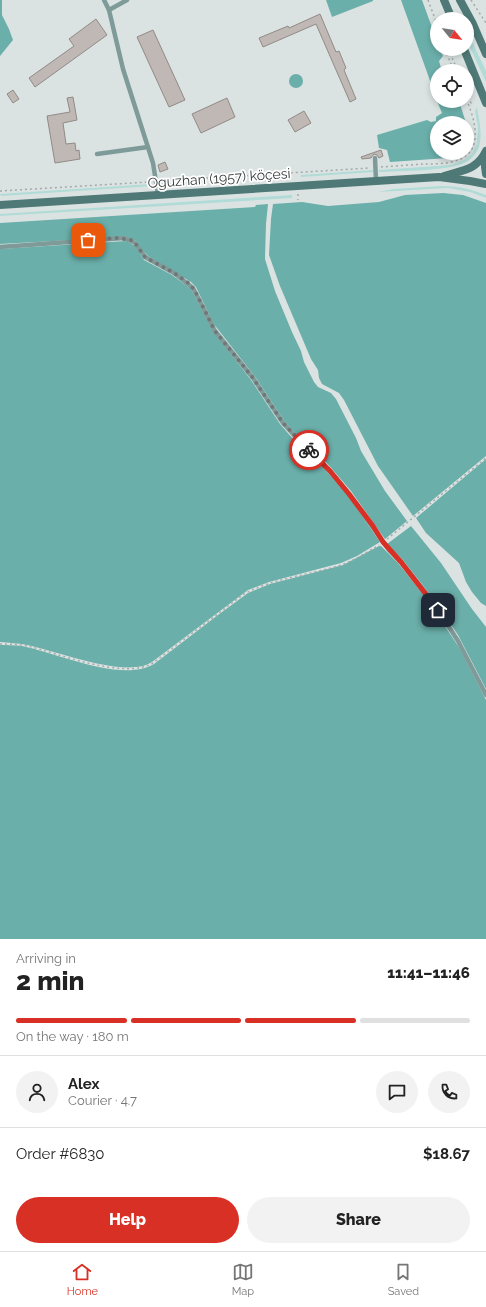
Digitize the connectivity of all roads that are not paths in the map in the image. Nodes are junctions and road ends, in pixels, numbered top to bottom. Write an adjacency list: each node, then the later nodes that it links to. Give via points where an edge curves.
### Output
1 (104, 0): 5 (lane)
2 (127, 0): 5 (lane)
3 (444, 0): 6 (main road)
4 (460, 0): 7 (main road)
5 (109, 10): 10 (lane, via 123,69)
6 (449, 12)
7 (486, 54)
8 (467, 56): 9 (main road)
9 (486, 103)
10 (148, 147): 12 (lane); 18 (lane)
11 (486, 152): 14 (main road); 15 (main road, Oguzhan (1957) köçesi, via 481,161 473,167)
12 (97, 154)
13 (375, 158): 16 (lane)
14 (486, 174)
15 (439, 177): 16 (main road, Oguzhan (1957) köçesi); 17 (main road, Oguzhan (1957) köçesi)
16 (376, 181): 18 (main road, Oguzhan (1957) köçesi)
17 (486, 184)
18 (158, 195): 19 (main road, Oguzhan (1957) köçesi)
19 (0, 205)
20 (0, 247): 21 (lane, via 124,238 135,243 145,257 190,284 215,331 253,378 283,423 330,471 383,542 431,599 458,641)
21 (486, 695)

